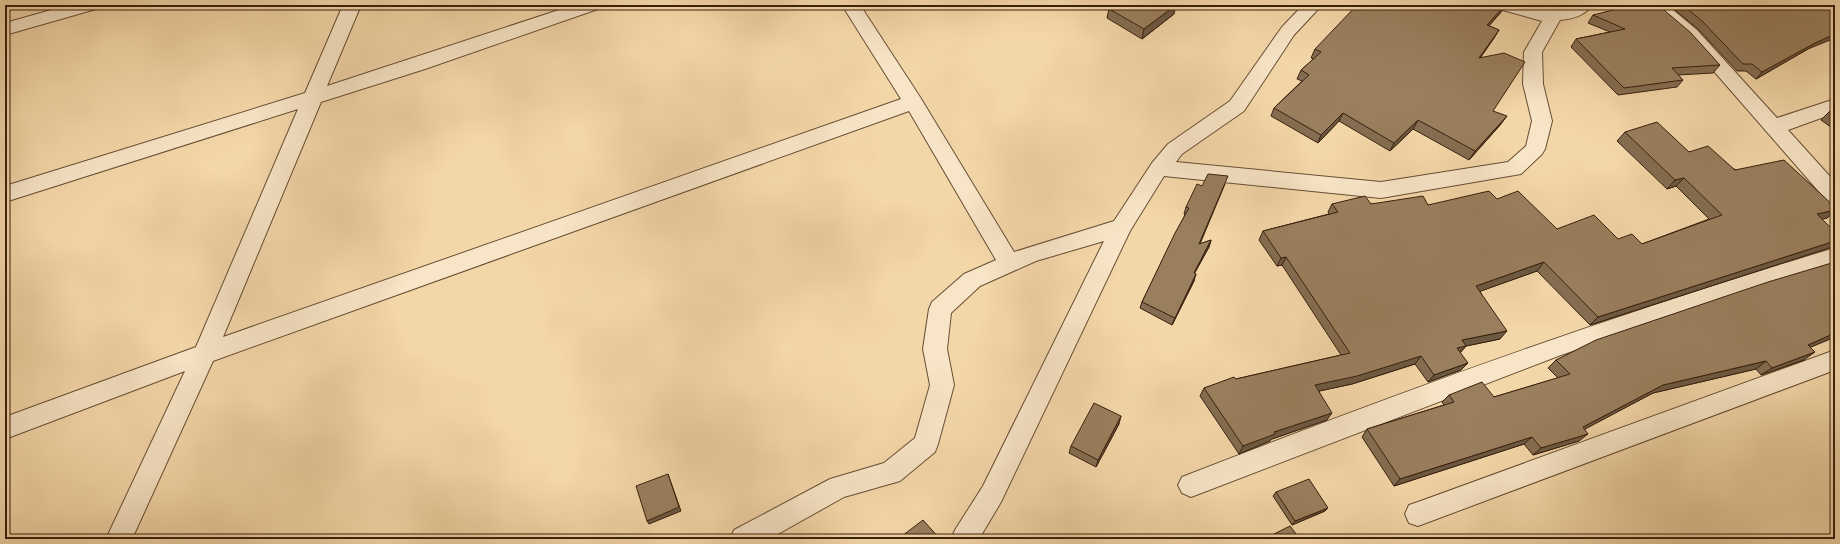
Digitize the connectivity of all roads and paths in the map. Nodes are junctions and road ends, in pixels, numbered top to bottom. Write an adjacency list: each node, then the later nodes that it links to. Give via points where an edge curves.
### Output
1 (90, 5): 10 (street)
2 (352, 5): 11 (street)
3 (592, 5): 11 (street)
4 (851, 5): 12 (street)
5 (1313, 5): 15 (street, via 1288,31 1237,106 1175,149)
6 (1505, 5): 9 (street, via 1545,16)
7 (1582, 5): 9 (street, via 1570,13)
8 (1656, 5): 14 (street, via 1691,34)
9 (1554, 15): 15 (street, via 1533,52 1533,84 1542,121 1535,149 1514,169 1381,190)
10 (5, 29)
11 (312, 97): 16 (street); 21 (street)
12 (913, 102): 20 (street); 21 (street)
13 (1835, 106): 14 (street)
14 (1774, 127): 17 (street)
15 (1159, 168): 18 (street)
16 (5, 194)
17 (1835, 196)
18 (1121, 227): 20 (street, via 1030,254); 28 (street, via 992,494)
19 (1835, 257): 24 (street, via 1758,280 1556,348)
20 (1009, 263): 27 (street, via 972,280 940,309 935,349 942,385 926,444 891,473 839,487)
21 (206, 353): 23 (street); 26 (street)
22 (1835, 360): 25 (street)
23 (5, 428)
24 (1191, 485)
25 (1418, 514)
26 (119, 539)
27 (743, 539)
28 (964, 539)

